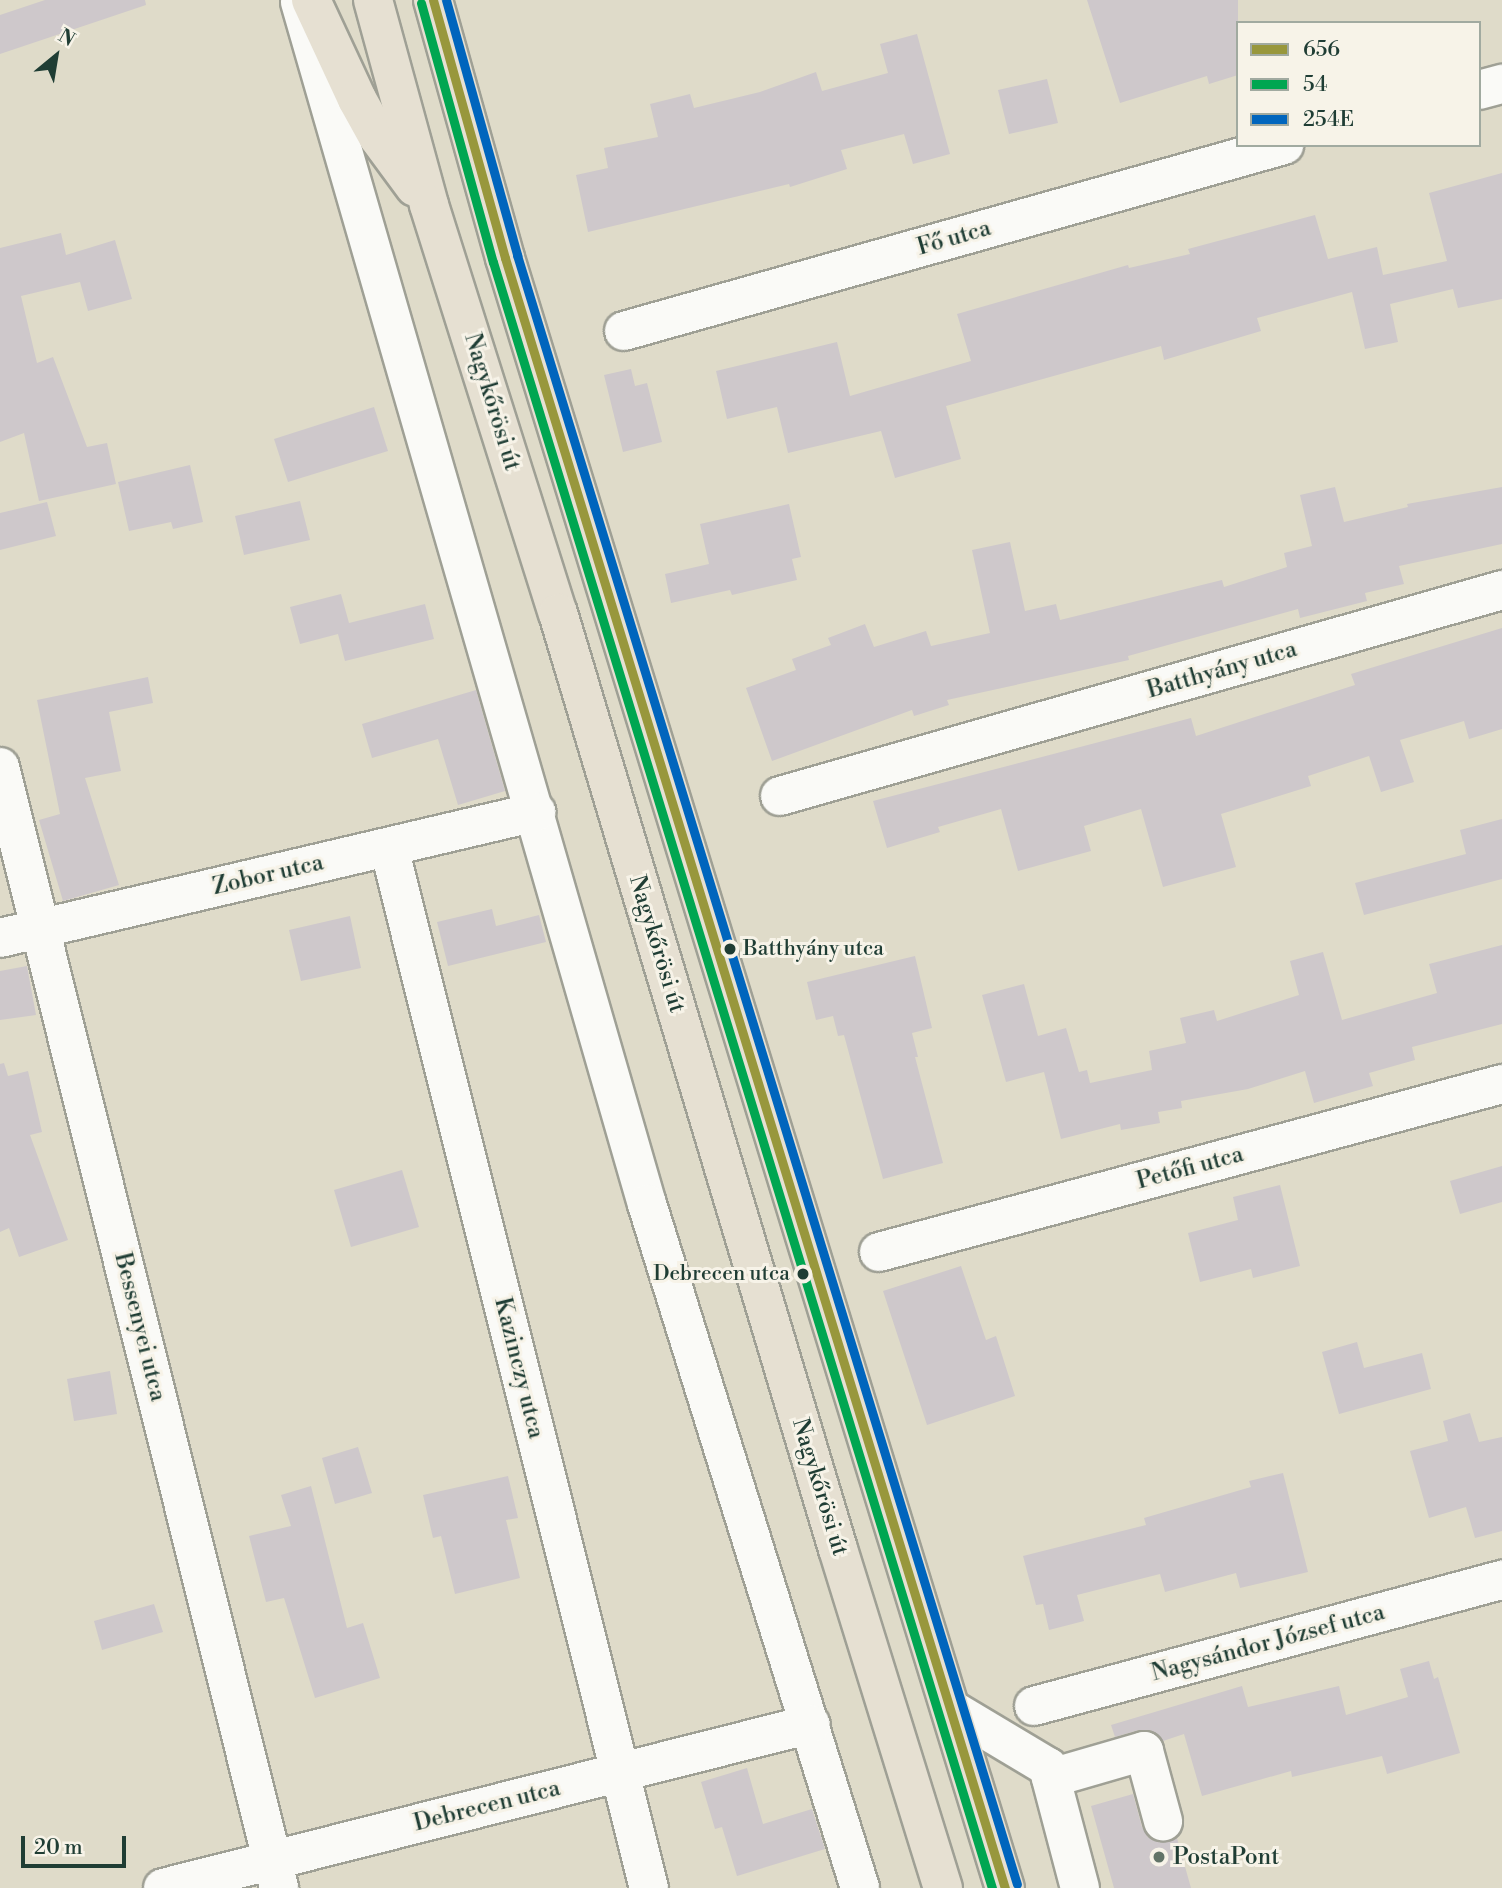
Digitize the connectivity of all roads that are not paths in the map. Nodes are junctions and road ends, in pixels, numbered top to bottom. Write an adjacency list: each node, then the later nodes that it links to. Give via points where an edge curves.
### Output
1 (299, 0): 13 (street)
2 (311, 0): 8 (main road, via 373,128)
3 (373, 0): 8 (main road, Nagykőrösi út)
4 (433, 0): 21 (main road, via 505,258)
5 (1502, 84): 6 (street)
6 (1481, 89)
7 (1277, 147): 9 (street, Fő utca)
8 (429, 205): 30 (main road, Nagykőrösi út, via 558,613)
9 (624, 331)
10 (1502, 590): 12 (street, Batthyány utca)
11 (0, 767): 15 (street, Bessenyei utca)
12 (780, 796)
13 (536, 812): 14 (street, Zobor utca); 22 (street, via 647,1204)
14 (389, 847): 15 (street, Zobor utca); 23 (street, Kazinczy utca)
15 (41, 928): 16 (street, Zobor utca); 26 (street, Bessenyei utca)
16 (0, 938)
17 (1502, 1084): 18 (street, Petőfi utca)
18 (878, 1252)
19 (1502, 1580): 20 (street, Nagysándor József utca)
20 (1034, 1706)
21 (951, 1709): 24 (street, via 1048,1767); 31 (main road)
22 (811, 1724): 23 (street, Debrecen utca); 29 (street)
23 (620, 1772): 26 (street, Debrecen utca); 28 (street, Kazinczy utca)
24 (1051, 1778): 25 (street, via 1144,1751); 32 (street)
25 (1163, 1821)
26 (276, 1874): 27 (street, Debrecen utca)
27 (163, 1888)
28 (649, 1888)
29 (860, 1888)
30 (943, 1888)
31 (1005, 1888)
32 (1080, 1888)

